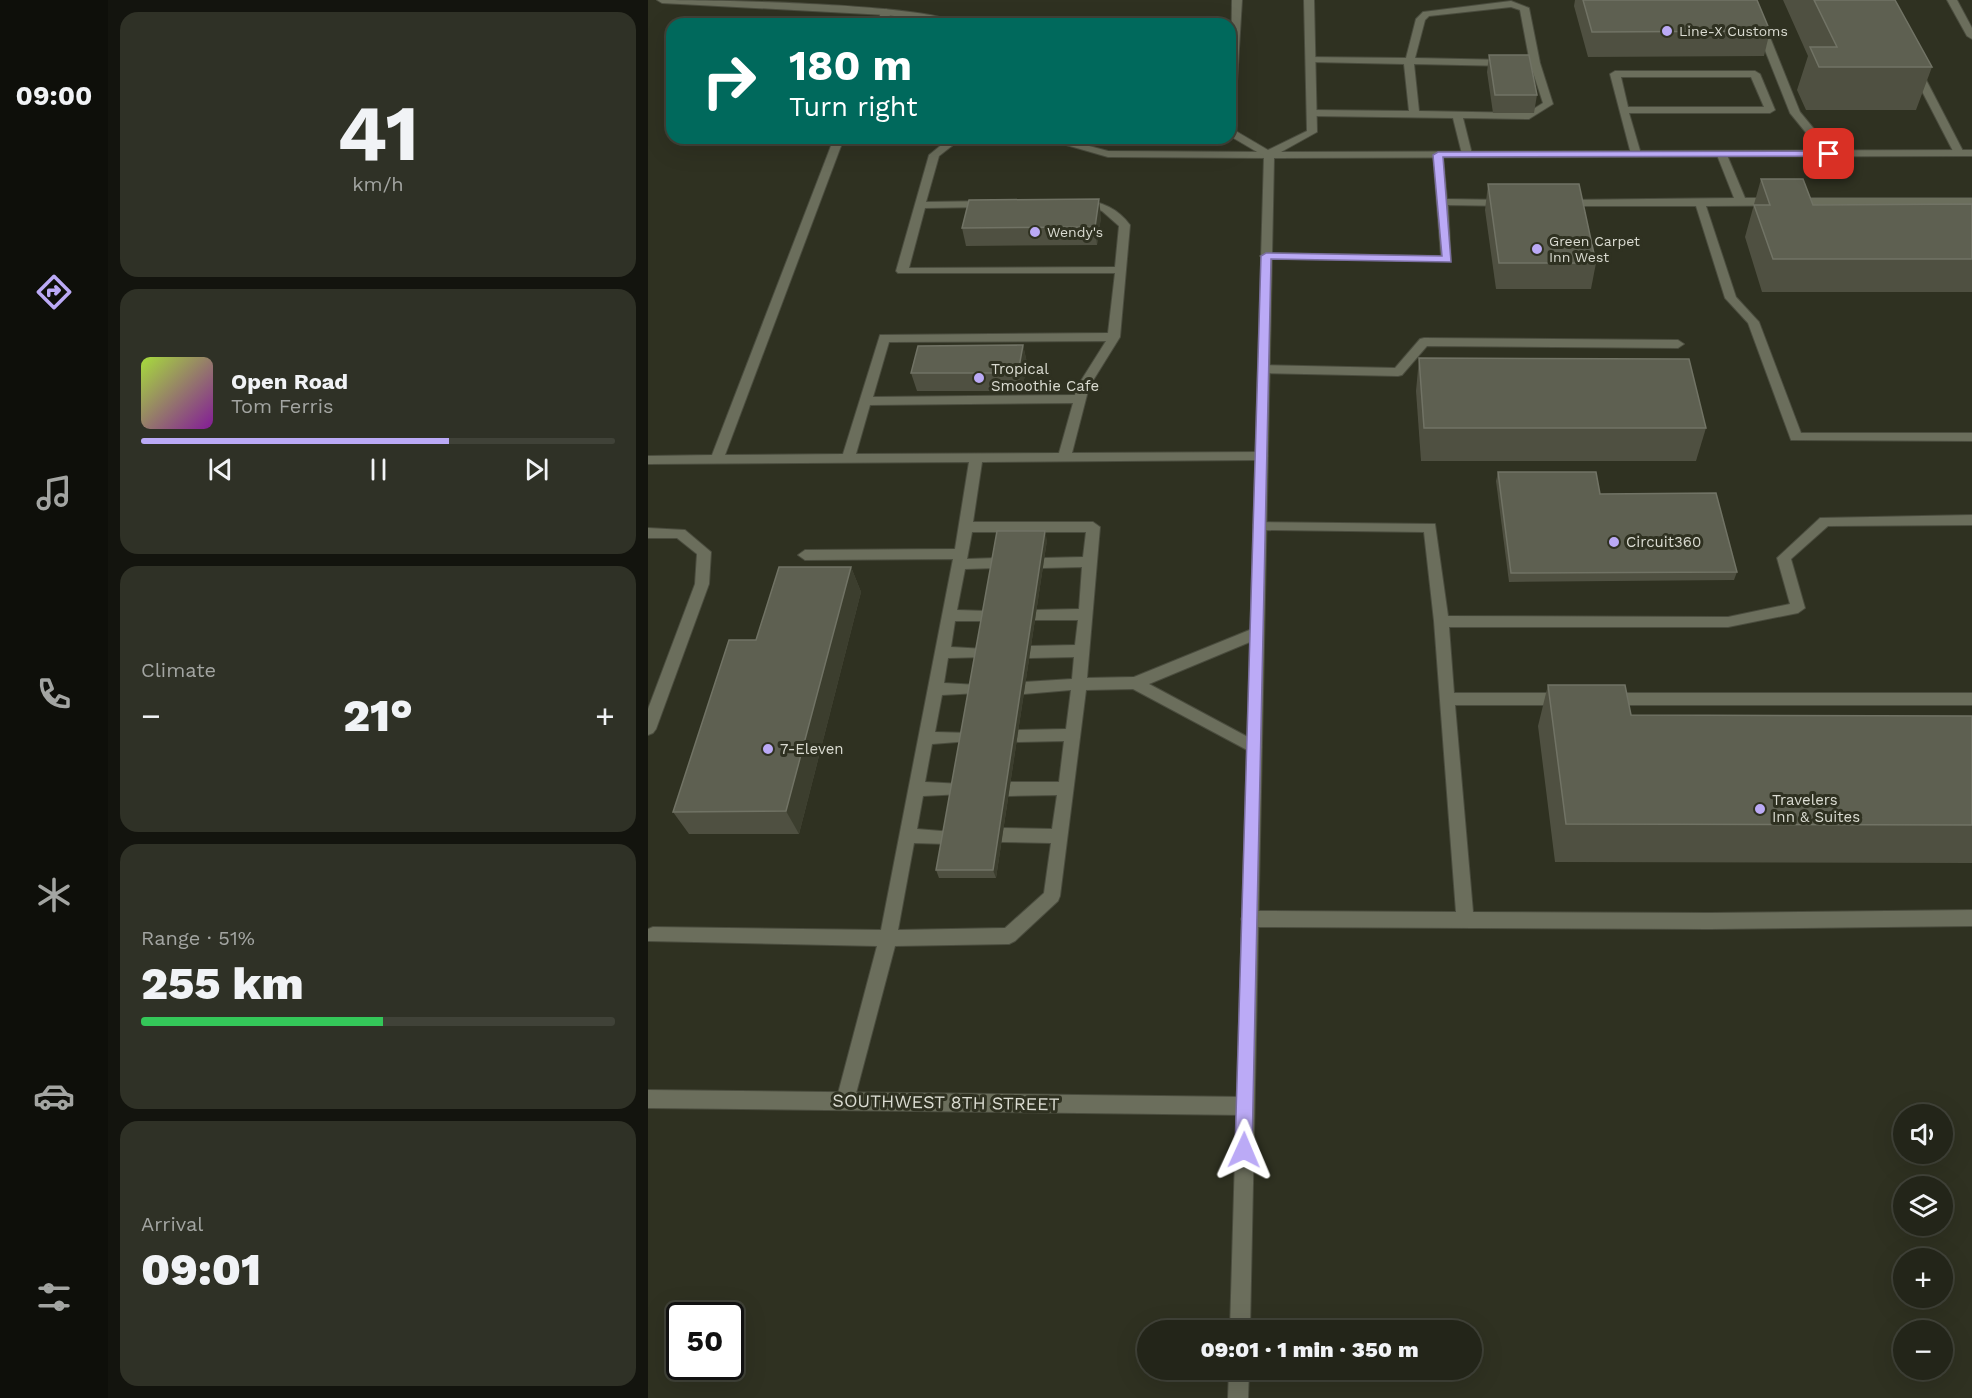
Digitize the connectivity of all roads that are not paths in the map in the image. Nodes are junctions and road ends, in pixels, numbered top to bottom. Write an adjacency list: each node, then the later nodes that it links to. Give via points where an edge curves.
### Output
1 (662, 0): 6 (main road)
2 (1237, 0): 9 (main road)
3 (1309, 0): 11 (main road)
4 (1750, 0): 27 (main road, via 1795,113)
5 (1952, 0): 10 (main road)
6 (886, 12): 7 (main road); 8 (main road)
7 (884, 18)
8 (939, 18)
9 (1236, 19)
10 (1972, 36)
11 (1311, 59): 13 (main road); 16 (main road)
12 (1910, 59): 23 (main road)
13 (1409, 63): 14 (main road); 14 (main road, via 1425,14 1511,4 1524,8); 17 (main road)
14 (1535, 63): 18 (main road, via 1548,104 1529,116)
15 (1623, 110): 15 (main road, via 1615,74 1755,74 1770,110); 26 (main road)
16 (1312, 113): 17 (main road); 28 (main road, via 1312,132)
17 (1414, 114): 18 (main road)
18 (1458, 116): 25 (main road)
19 (1236, 134): 28 (main road)
20 (837, 144): 52 (main road)
21 (949, 144): 39 (main road, via 934,155)
22 (1070, 144): 28 (main road, via 1108,154)
23 (1959, 153): 24 (main road); 27 (main road)
24 (1972, 153)
25 (1467, 154): 26 (main road); 29 (main road)
26 (1636, 154): 30 (main road)
27 (1829, 154): 30 (main road)
28 (1269, 155): 29 (main road); 40 (main road)
29 (1438, 155): 33 (main road)
30 (1722, 155): 31 (main road)
31 (1741, 201): 32 (main road); 37 (main road)
32 (1972, 201)
33 (1442, 202): 35 (main road); 40 (main road, via 1447,259)
34 (1070, 203): 41 (main road, via 1093,203 1113,212 1125,225)
35 (1513, 203)
36 (1548, 203): 37 (main road)
37 (1700, 203): 47 (main road, via 1731,298 1753,322 1796,437)
38 (1001, 204): 39 (main road)
39 (920, 205): 41 (main road, via 902,271)
40 (1266, 256): 44 (main road)
41 (1120, 270): 42 (main road)
42 (1114, 337): 45 (main road, via 1083,387); 46 (main road, via 884,338)
43 (1678, 344): 44 (main road, via 1424,342 1398,372)
44 (1264, 369): 49 (main road)
45 (1080, 399): 46 (main road); 48 (main road)
46 (865, 401): 53 (main road)
47 (1972, 437)
48 (1065, 456): 49 (main road); 50 (main road)
49 (1262, 456): 55 (main road)
50 (976, 459): 53 (main road); 56 (main road)
51 (648, 460): 52 (main road)
52 (717, 460): 53 (main road)
53 (848, 460)
54 (1972, 520): 67 (main road, via 1825,521 1784,558 1798,608 1728,622)
55 (1260, 525): 67 (main road, via 1430,526); 68 (main road)
56 (966, 526): 59 (main road); 60 (main road, via 1093,526)
57 (648, 533): 80 (main road, via 680,533 704,552 702,584)
58 (806, 555): 59 (main road)
59 (960, 559): 61 (main road); 64 (main road)
60 (1090, 562): 62 (main road); 63 (main road)
61 (997, 563)
62 (1043, 563)
63 (1086, 614): 65 (main road); 69 (main road)
64 (950, 615): 66 (main road); 70 (main road)
65 (1035, 615)
66 (986, 616)
67 (1442, 621): 78 (main road)
68 (1257, 633): 73 (main road); 85 (main road)
69 (1082, 651): 71 (main road); 74 (main road)
70 (942, 652): 72 (main road); 76 (main road)
71 (1030, 652)
72 (980, 653)
73 (1135, 683): 74 (main road); 85 (main road)
74 (1079, 684): 75 (main road); 81 (main road)
75 (1024, 688)
76 (936, 689): 77 (main road); 84 (main road)
77 (974, 689)
78 (1448, 699): 79 (main road); 96 (main road)
79 (1972, 699)
80 (648, 729)
81 (1073, 735): 82 (main road); 86 (main road)
82 (1018, 736)
83 (965, 737): 84 (main road)
84 (926, 738): 87 (main road)
85 (1254, 747): 95 (main road)
86 (1066, 788): 89 (main road); 92 (main road)
87 (916, 789): 88 (main road); 91 (main road)
88 (956, 789)
89 (1009, 789)
90 (1002, 835): 92 (main road)
91 (908, 836): 93 (main road); 98 (main road)
92 (1060, 836): 98 (main road, via 1052,896 1009,936)
93 (947, 837)
94 (1972, 918): 96 (main road)
95 (1249, 919): 96 (main road); 101 (main road)
96 (1465, 919)
97 (653, 935): 98 (main road)
98 (888, 938): 100 (main road)
99 (648, 1099): 100 (main road, SOUTHWEST 8TH STREET)
100 (845, 1101): 101 (main road, SOUTHWEST 8TH STREET)
101 (1245, 1106): 102 (main road)
102 (1240, 1320)
103 (1239, 1380): 104 (main road)
104 (1238, 1398)

